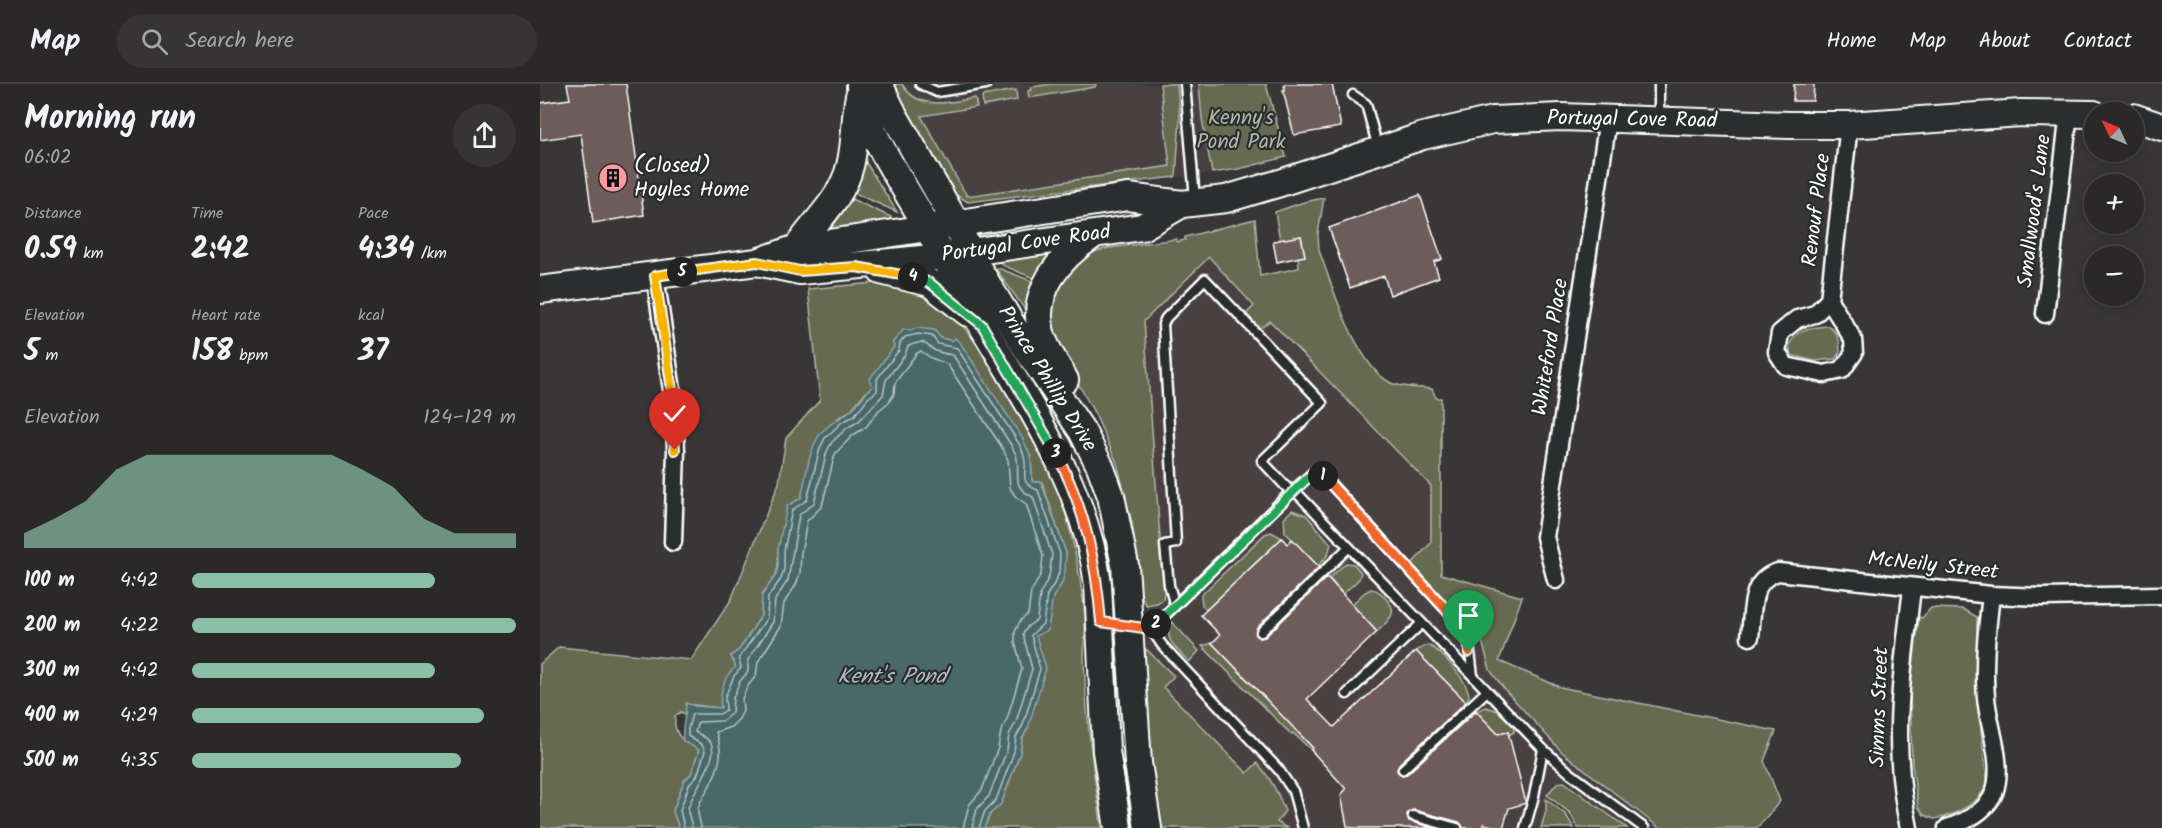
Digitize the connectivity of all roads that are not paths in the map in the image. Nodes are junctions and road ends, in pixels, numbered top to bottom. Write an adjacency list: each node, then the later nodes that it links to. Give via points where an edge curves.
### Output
1 (920, 84): 2 (lane, via 937,92)
2 (986, 84)
3 (1185, 84): 16 (lane)
4 (1659, 84): 11 (lane)
5 (866, 87): 17 (main road, Prince Phillip Drive, via 894,115); 18 (main road, Prince Phillip Drive, via 875,133); 20 (main road, via 855,115 854,146 842,190)
6 (1353, 95): 15 (lane, via 1366,104)
7 (2082, 114): 13 (main road, Portugal Cove Road, via 1972,115); 28 (street, Smallwood's Lane)
8 (2144, 118): 10 (main road)
9 (1608, 119): 11 (main road, Portugal Cove Road); 15 (main road, Portugal Cove Road, via 1493,120 1423,136); 34 (street, Whiteford Place, via 1545,537)
10 (2162, 120)
11 (1659, 121): 13 (main road, Portugal Cove Road)
12 (2144, 121): 14 (main road)
13 (1849, 124): 27 (street, Renouf Place)
14 (2162, 127)
15 (1379, 152): 16 (main road, Portugal Cove Road, via 1226,199)
16 (1189, 203): 17 (main road, Portugal Cove Road, via 1128,197); 19 (main road, Portugal Cove Road, via 1142,227)
17 (956, 223): 18 (main road, Portugal Cove Road); 21 (main road, Prince Phillip Drive)
18 (927, 228): 20 (main road, Portugal Cove Road); 22 (main road, Prince Phillip Drive)
19 (1093, 235): 21 (main road, Portugal Cove Road); 30 (main road, via 1052,273 1039,307 1042,335 1092,426)
20 (797, 248): 23 (main road, Portugal Cove Road)
21 (969, 251): 22 (main road, Portugal Cove Road); 30 (main road, Prince Phillip Drive)
22 (942, 256): 24 (main road, Portugal Cove Road); 29 (main road, Prince Phillip Drive)
23 (757, 262): 24 (main road, Portugal Cove Road, via 800,271); 25 (main road, Portugal Cove Road)
24 (856, 267): 29 (main road, via 930,283)
25 (655, 276): 26 (main road, Portugal Cove Road); 32 (street, via 673,397)
26 (540, 290)
27 (1829, 300): 27 (street, via 1853,339 1854,353 1842,370 1824,374 1786,366 1778,352 1780,333 1797,319 1815,314)
28 (2045, 314)
29 (982, 325): 39 (main road, Prince Phillip Drive, via 1038,418 1068,478 1095,560)
30 (1090, 448): 41 (main road, Prince Phillip Drive, via 1111,496)
31 (1291, 492): 33 (lane, via 1298,494); 38 (lane); 38 (lane, via 1262,460 1322,403 1204,279 1163,324 1176,543 1165,545); 44 (lane, via 1317,469 1463,628 1468,635)
32 (673, 542)
33 (1349, 547): 40 (lane); 42 (lane)
34 (1556, 580)
35 (1912, 588): 36 (street, McNeily Street); 43 (street, McNeily Street, via 1791,573 1770,574 1757,589); 56 (street, Simms Street, via 1898,748)
36 (1991, 595): 37 (street, McNeily Street); 57 (street, via 1985,682 1996,783 1988,803 1970,818)
37 (2162, 595)
38 (1175, 606): 41 (lane)
39 (1101, 622): 41 (lane); 50 (main road, Prince Phillip Drive, via 1105,735)
40 (1421, 624): 44 (lane); 46 (lane)
41 (1140, 627): 51 (main road, Prince Phillip Drive, via 1138,763); 52 (lane, via 1162,645 1279,770 1293,791)
42 (1261, 632)
43 (1750, 637)
44 (1473, 676): 45 (lane)
45 (1487, 691): 47 (lane); 48 (lane)
46 (1347, 693)
47 (1543, 749): 54 (lane); 55 (lane)
48 (1403, 769)
49 (1413, 816): 53 (lane)
50 (1118, 828)
51 (1148, 828)
52 (1303, 828)
53 (1457, 828)
54 (1525, 828)
55 (1644, 828)
56 (1909, 828)
57 (1947, 828)

